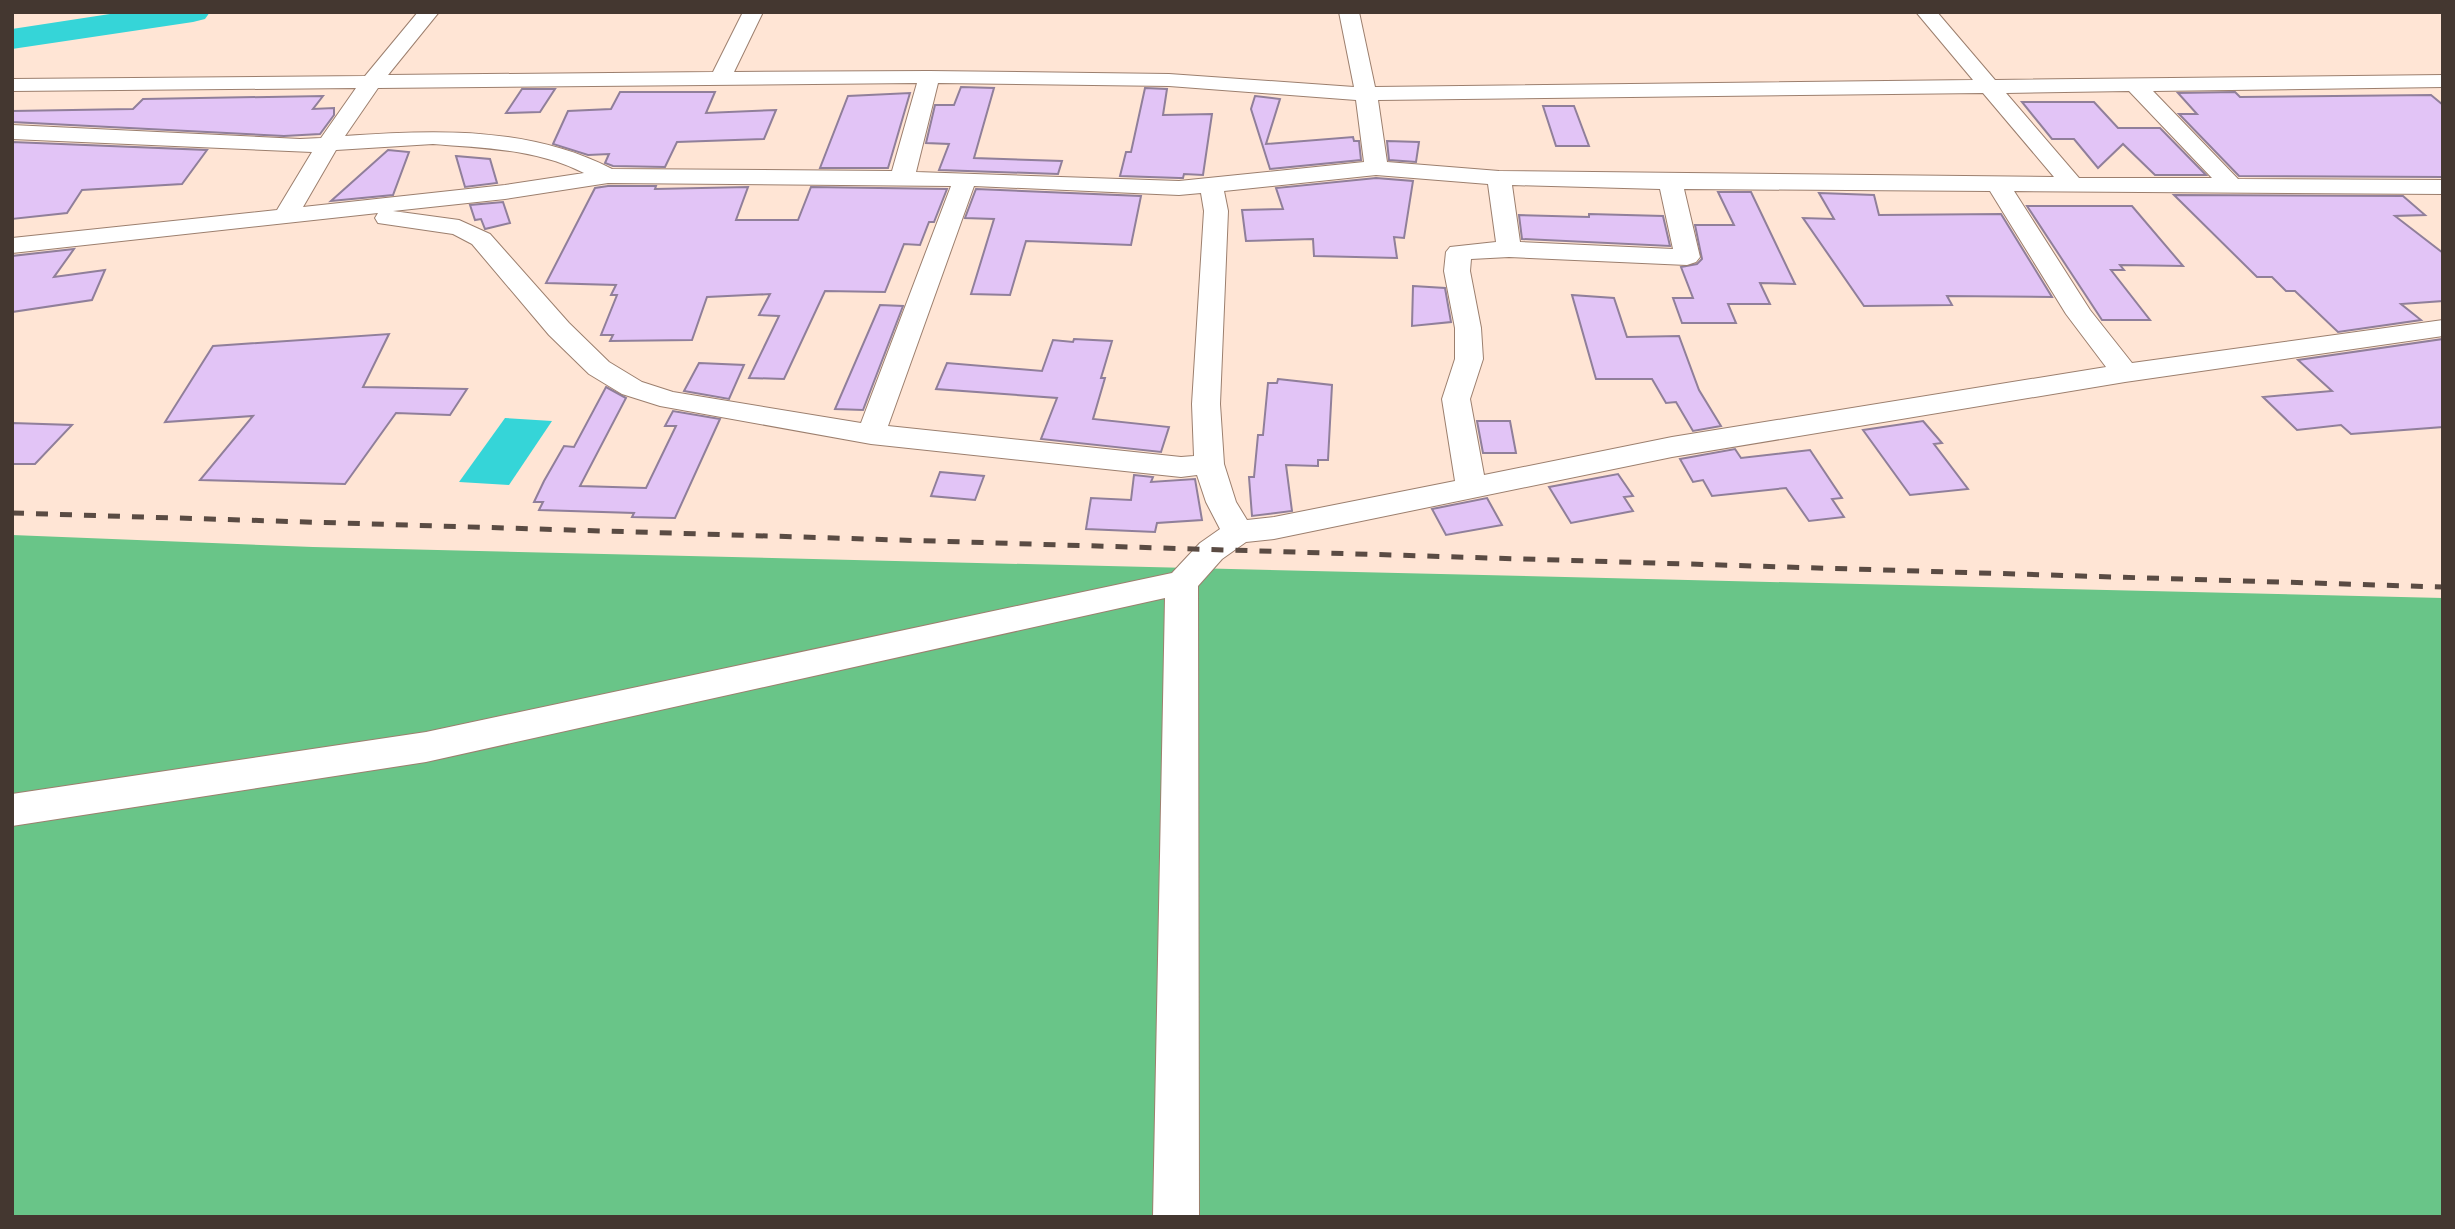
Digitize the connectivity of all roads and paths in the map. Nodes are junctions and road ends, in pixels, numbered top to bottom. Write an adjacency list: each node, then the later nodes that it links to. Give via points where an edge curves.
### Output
1 (429, 12): 7 (street)
2 (753, 12): 6 (street)
3 (1349, 12): 12 (street)
4 (1926, 12): 11 (street)
5 (929, 77): 6 (street); 12 (street, via 1169,80); 18 (street)
6 (721, 78): 7 (street)
7 (372, 82): 9 (street); 14 (street)
8 (2443, 82): 10 (street)
9 (12, 85)
10 (2135, 85): 11 (street); 24 (street)
11 (1990, 86): 12 (street); 22 (street)
12 (1366, 94): 15 (street)
13 (12, 132): 14 (street)
14 (327, 146): 16 (street, via 433,138 513,144 579,161); 27 (street)
15 (1376, 168): 17 (street); 23 (street)
16 (608, 176): 18 (street); 26 (street)
17 (1499, 178): 20 (street); 29 (street)
18 (902, 179): 19 (street)
19 (965, 180): 23 (street, via 1179,188); 32 (street)
20 (1670, 182): 21 (street); 29 (street, via 1687,257)
21 (1997, 184): 22 (street); 31 (street, via 2079,314)
22 (2072, 184): 24 (street)
23 (1211, 185): 33 (street, via 1216,211 1206,404)
24 (2231, 185): 25 (street)
25 (2443, 187)
26 (347, 209): 27 (street); 32 (street, via 374,217 459,227 481,239 589,359 632,388 670,400)
27 (285, 216): 28 (street)
28 (12, 246)
29 (1509, 249): 34 (street, via 1459,252 1457,271 1469,359 1456,399)
30 (2443, 328): 31 (street)
31 (2125, 373): 34 (street, via 1672,447)
32 (871, 434): 33 (street, via 1181,467)
33 (1209, 464): 35 (street, via 1221,502)
34 (1471, 488): 35 (street)
35 (1238, 532): 36 (street, via 1211,551)
36 (1182, 583): 37 (street, via 426,747); 38 (street)
37 (12, 810)
38 (1177, 1217)

